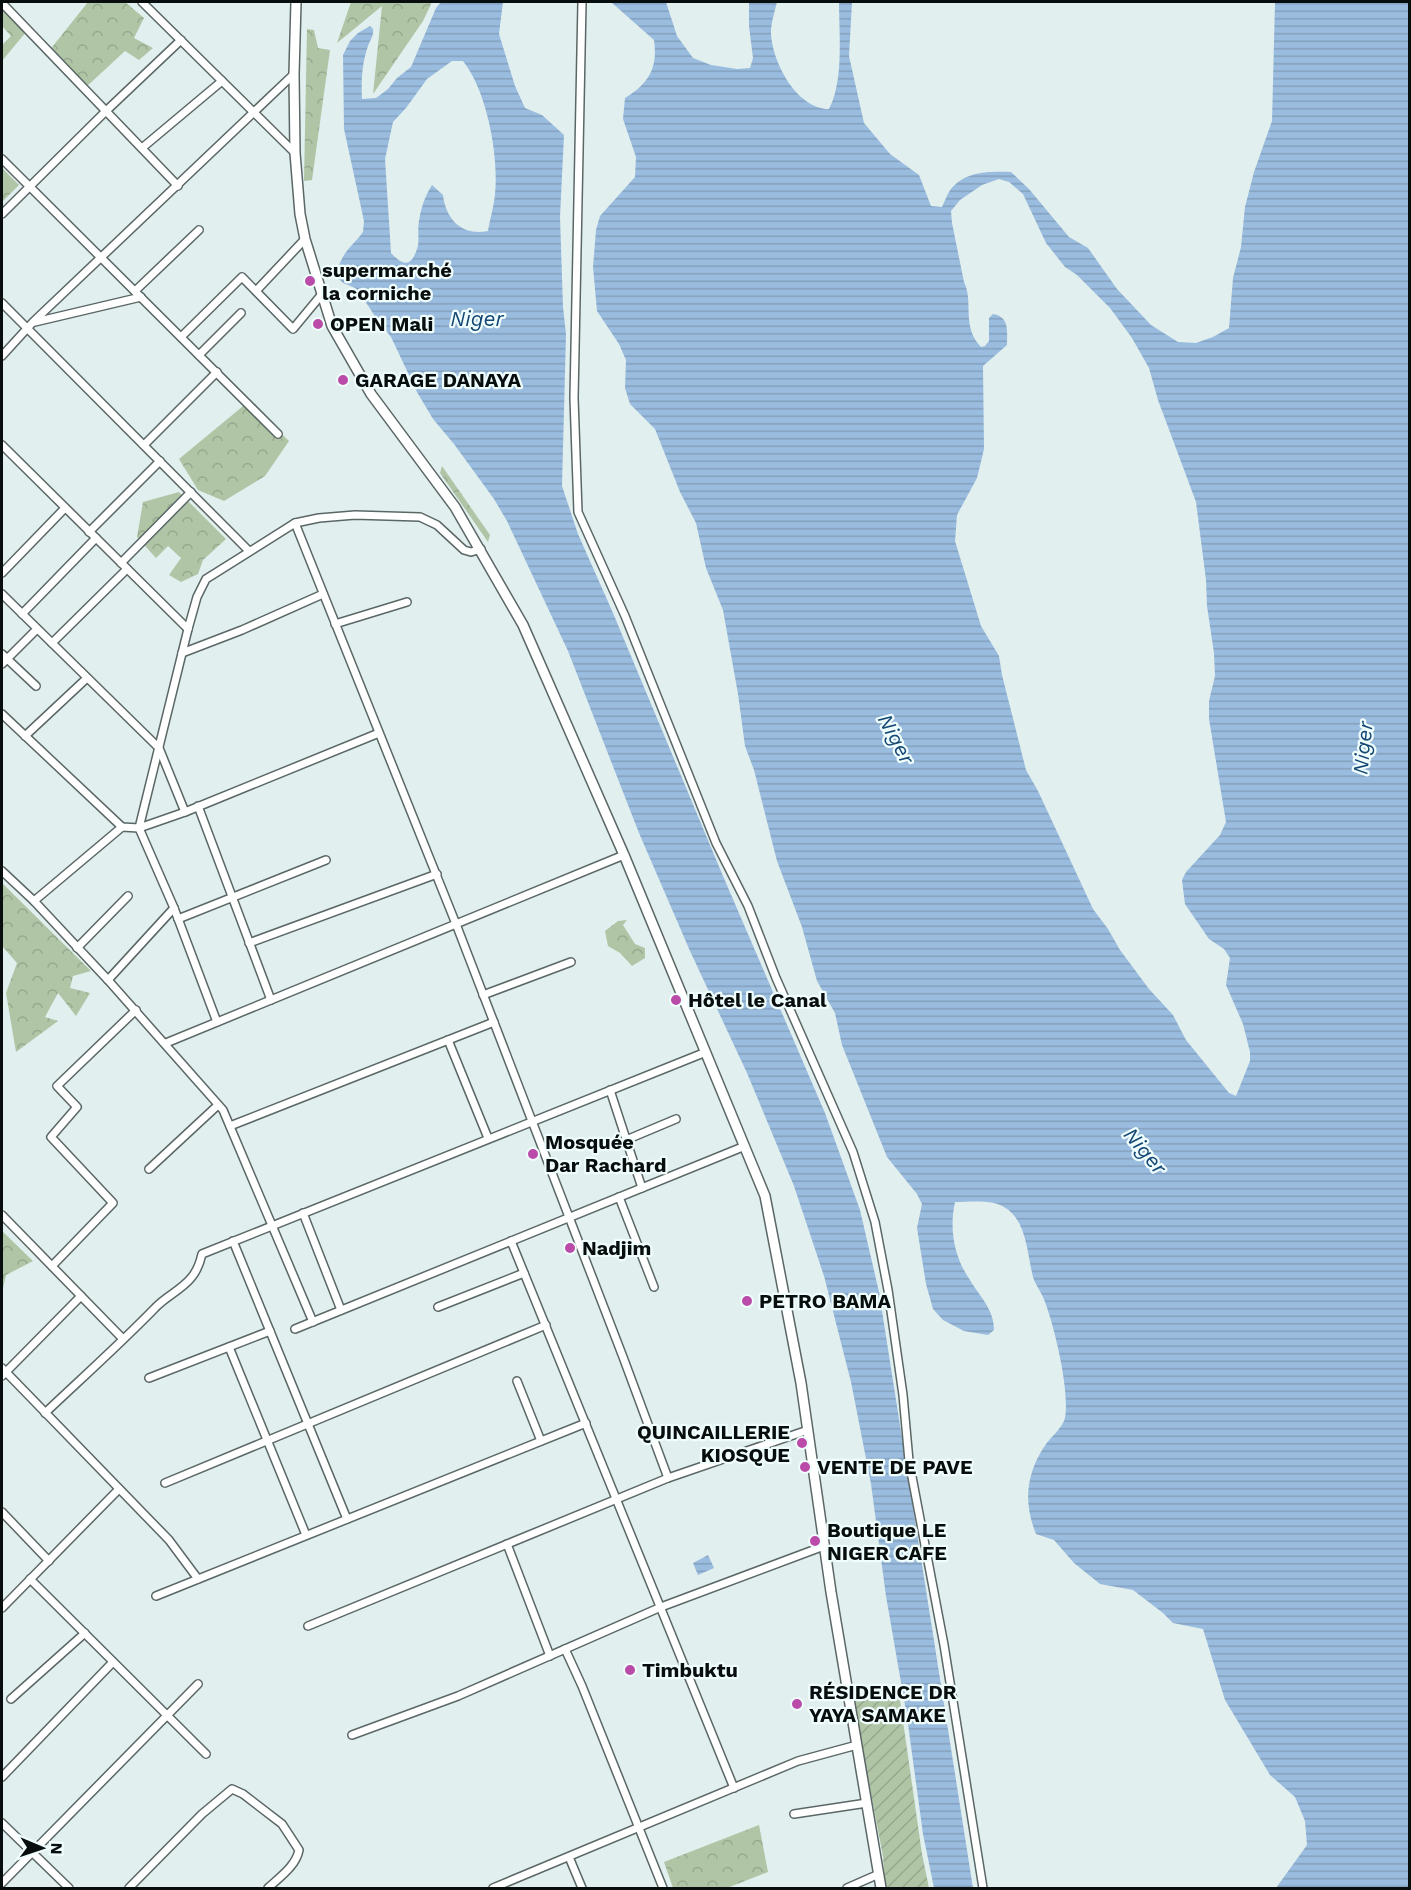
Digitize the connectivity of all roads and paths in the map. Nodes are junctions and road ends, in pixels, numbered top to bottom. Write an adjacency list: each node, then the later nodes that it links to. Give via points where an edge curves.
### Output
1 (142, 2): 5 (street)
2 (296, 2): 6 (main road)
3 (582, 2): 168 (street, via 574,398 578,512 625,616 716,843 748,906 853,1152 875,1222 903,1395 909,1461 944,1645)
4 (2, 3): 8 (street)
5 (181, 40): 7 (street); 8 (street)
6 (294, 74): 9 (street); 11 (main road)
7 (222, 81): 9 (street); 10 (street)
8 (106, 111): 10 (street); 13 (street)
9 (255, 113): 11 (street); 14 (street)
10 (142, 148): 14 (street)
11 (295, 153): 17 (main road)
12 (2, 159): 13 (street)
13 (29, 186): 15 (street); 18 (street)
14 (178, 186): 18 (street)
15 (2, 214)
16 (199, 230): 20 (street)
17 (305, 239): 19 (street); 21 (main road)
18 (102, 258): 20 (street); 24 (street)
19 (256, 291): 21 (street, via 293,329); 26 (street, via 242,277)
20 (138, 294): 24 (street); 26 (street)
21 (322, 294): 39 (main road, via 332,326 371,394 455,507)
22 (2, 303): 25 (street)
23 (242, 313): 27 (street)
24 (33, 322): 25 (street)
25 (28, 329): 28 (street); 32 (street)
26 (181, 337): 27 (street)
27 (199, 355): 29 (street)
28 (2, 356)
29 (216, 372): 30 (street); 32 (street)
30 (278, 434)
31 (2, 445): 35 (street)
32 (144, 445): 33 (street)
33 (160, 461): 34 (street); 37 (street)
34 (191, 492): 40 (street); 41 (street)
35 (65, 508): 37 (street); 43 (street)
36 (295, 523): 39 (street, via 355,515 420,517 437,525 464,550); 40 (street); 45 (street)
37 (89, 532): 38 (street)
38 (96, 538): 41 (street); 47 (street)
39 (481, 549): 64 (main road, via 524,625)
40 (249, 551): 50 (street, via 206,579)
41 (121, 563): 42 (street)
42 (127, 569): 50 (street); 51 (street)
43 (2, 573)
44 (2, 594): 47 (street)
45 (323, 594): 48 (street); 52 (street)
46 (407, 602): 48 (street)
47 (22, 614): 49 (street)
48 (335, 624): 57 (street)
49 (37, 629): 51 (street); 53 (street)
50 (188, 629): 52 (street)
51 (52, 644): 54 (street)
52 (182, 653): 59 (street)
53 (3, 659): 55 (street)
54 (87, 678): 58 (street); 59 (street)
55 (36, 686)
56 (3, 719): 58 (street)
57 (379, 733): 60 (street); 67 (street)
58 (25, 736): 62 (street)
59 (159, 748): 61 (street); 63 (street)
60 (198, 806): 61 (street); 69 (street)
61 (185, 812): 63 (street)
62 (122, 826): 63 (street); 70 (street)
63 (139, 828): 71 (street)
64 (624, 855): 73 (street); 85 (main road)
65 (327, 860): 69 (street)
66 (2, 871): 70 (street)
67 (437, 874): 73 (street); 74 (street)
68 (128, 896): 75 (street)
69 (232, 899): 72 (street); 74 (street)
70 (34, 901): 75 (street)
71 (174, 908): 72 (street); 77 (street)
72 (178, 919): 81 (street)
73 (456, 924): 78 (street); 79 (street)
74 (249, 943): 79 (street)
75 (77, 948): 77 (street)
76 (571, 962): 78 (street)
77 (108, 980): 80 (street)
78 (483, 995): 82 (street)
79 (271, 1000): 81 (street)
80 (135, 1010): 84 (street); 103 (street, via 57,1086 77,1107 51,1137 113,1203)
81 (217, 1022): 84 (street)
82 (494, 1022): 83 (street); 89 (street)
83 (447, 1040): 90 (street); 91 (street)
84 (166, 1043): 87 (street)
85 (706, 1052): 86 (street); 93 (main road)
86 (610, 1090): 89 (street); 92 (street)
87 (218, 1104): 90 (street); 94 (street)
88 (676, 1119): 92 (street)
89 (531, 1121): 91 (street); 99 (street)
90 (230, 1126): 100 (street)
91 (488, 1138): 97 (street)
92 (626, 1140): 95 (street)
93 (746, 1146): 95 (street); 121 (main road, via 768,1206)
94 (149, 1168)
95 (642, 1188): 96 (street)
96 (620, 1197): 99 (street); 105 (street)
97 (303, 1213): 100 (street); 108 (street)
98 (2, 1215): 103 (street)
99 (569, 1218): 102 (street); 124 (street)
100 (272, 1226): 101 (street); 109 (street)
101 (233, 1241): 112 (street); 113 (street, via 202,1254 180,1291 157,1305)
102 (512, 1241): 104 (street); 108 (street)
103 (52, 1266): 106 (street)
104 (524, 1273): 107 (street); 110 (street)
105 (654, 1287)
106 (81, 1296): 113 (street); 115 (street)
107 (438, 1307)
108 (341, 1310): 109 (street)
109 (313, 1322): 111 (street)
110 (546, 1325): 119 (street); 120 (street)
111 (295, 1329)
112 (270, 1331): 114 (street); 120 (street)
113 (123, 1339): 118 (street)
114 (229, 1347): 116 (street); 122 (street)
115 (3, 1372): 118 (street)
116 (149, 1378)
117 (517, 1381): 123 (street)
118 (45, 1413): 126 (street)
119 (586, 1423): 123 (street); 127 (street)
120 (308, 1424): 122 (street); 129 (street)
121 (808, 1430): 124 (street); 132 (main road)
122 (267, 1440): 125 (street); 130 (street)
123 (541, 1441): 129 (street)
124 (668, 1478): 127 (street)
125 (165, 1483)
126 (119, 1489): 133 (street); 135 (street, via 169,1540)
127 (617, 1499): 131 (street); 137 (street)
128 (2, 1512): 133 (street)
129 (347, 1519): 130 (street)
130 (306, 1535): 135 (street)
131 (507, 1544): 139 (street); 142 (street)
132 (824, 1546): 137 (street); 148 (main road)
133 (49, 1561): 134 (street)
134 (30, 1579): 138 (street); 140 (street)
135 (198, 1579): 136 (street)
136 (156, 1596)
137 (661, 1607): 141 (street); 151 (street)
138 (2, 1608)
139 (308, 1626)
140 (85, 1632): 143 (street); 145 (street)
141 (565, 1649): 142 (street); 155 (street)
142 (550, 1656): 147 (street, via 458,1696)
143 (113, 1662): 146 (street); 150 (street)
144 (198, 1684): 146 (street)
145 (11, 1700)
146 (167, 1715): 149 (street); 156 (street)
147 (352, 1735)
148 (858, 1744): 151 (street, via 798,1761); 152 (main road)
149 (206, 1754)
150 (2, 1777)
151 (734, 1788): 155 (street)
152 (867, 1803): 153 (street); 158 (main road)
153 (794, 1814)
154 (2, 1823): 156 (street)
155 (639, 1828): 157 (street); 165 (street)
156 (32, 1852): 159 (street); 160 (street)
157 (569, 1857): 163 (street); 164 (street)
158 (879, 1875): 166 (street); 167 (main road)
159 (2, 1883)
160 (69, 1888)
161 (129, 1888): 162 (street, via 231,1789 282,1824 299,1850 291,1867)
162 (268, 1888)
163 (494, 1888)
164 (582, 1888)
165 (663, 1888)
166 (847, 1888)
167 (881, 1888)
168 (983, 1888)

